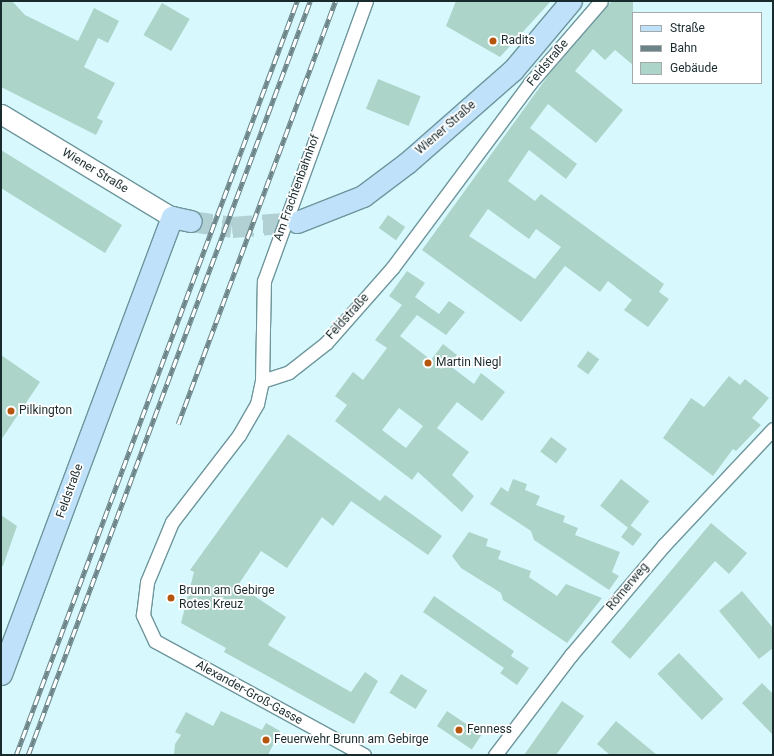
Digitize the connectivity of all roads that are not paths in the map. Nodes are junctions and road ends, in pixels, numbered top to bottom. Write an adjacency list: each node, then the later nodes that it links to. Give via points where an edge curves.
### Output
1 (366, 1): 7 (street, Am Frachtenbahnhof, via 264,281)
2 (571, 1): 6 (main road, Wiener Straße, via 513,70 407,163 363,196)
3 (601, 1): 7 (street, Feldstraße, via 530,83 447,190 393,267 326,343 289,372)
4 (1, 114): 5 (main road, Wiener Straße)
5 (181, 219): 9 (main road, Feldstraße)
6 (297, 222)
7 (262, 381): 10 (street, Alexander-Groß-Gasse, via 257,404 239,435 172,522 147,582 143,615 154,641)
8 (773, 430): 11 (street, Römerweg, via 664,546 571,655)
9 (1, 674)
10 (364, 755)
11 (495, 755)

